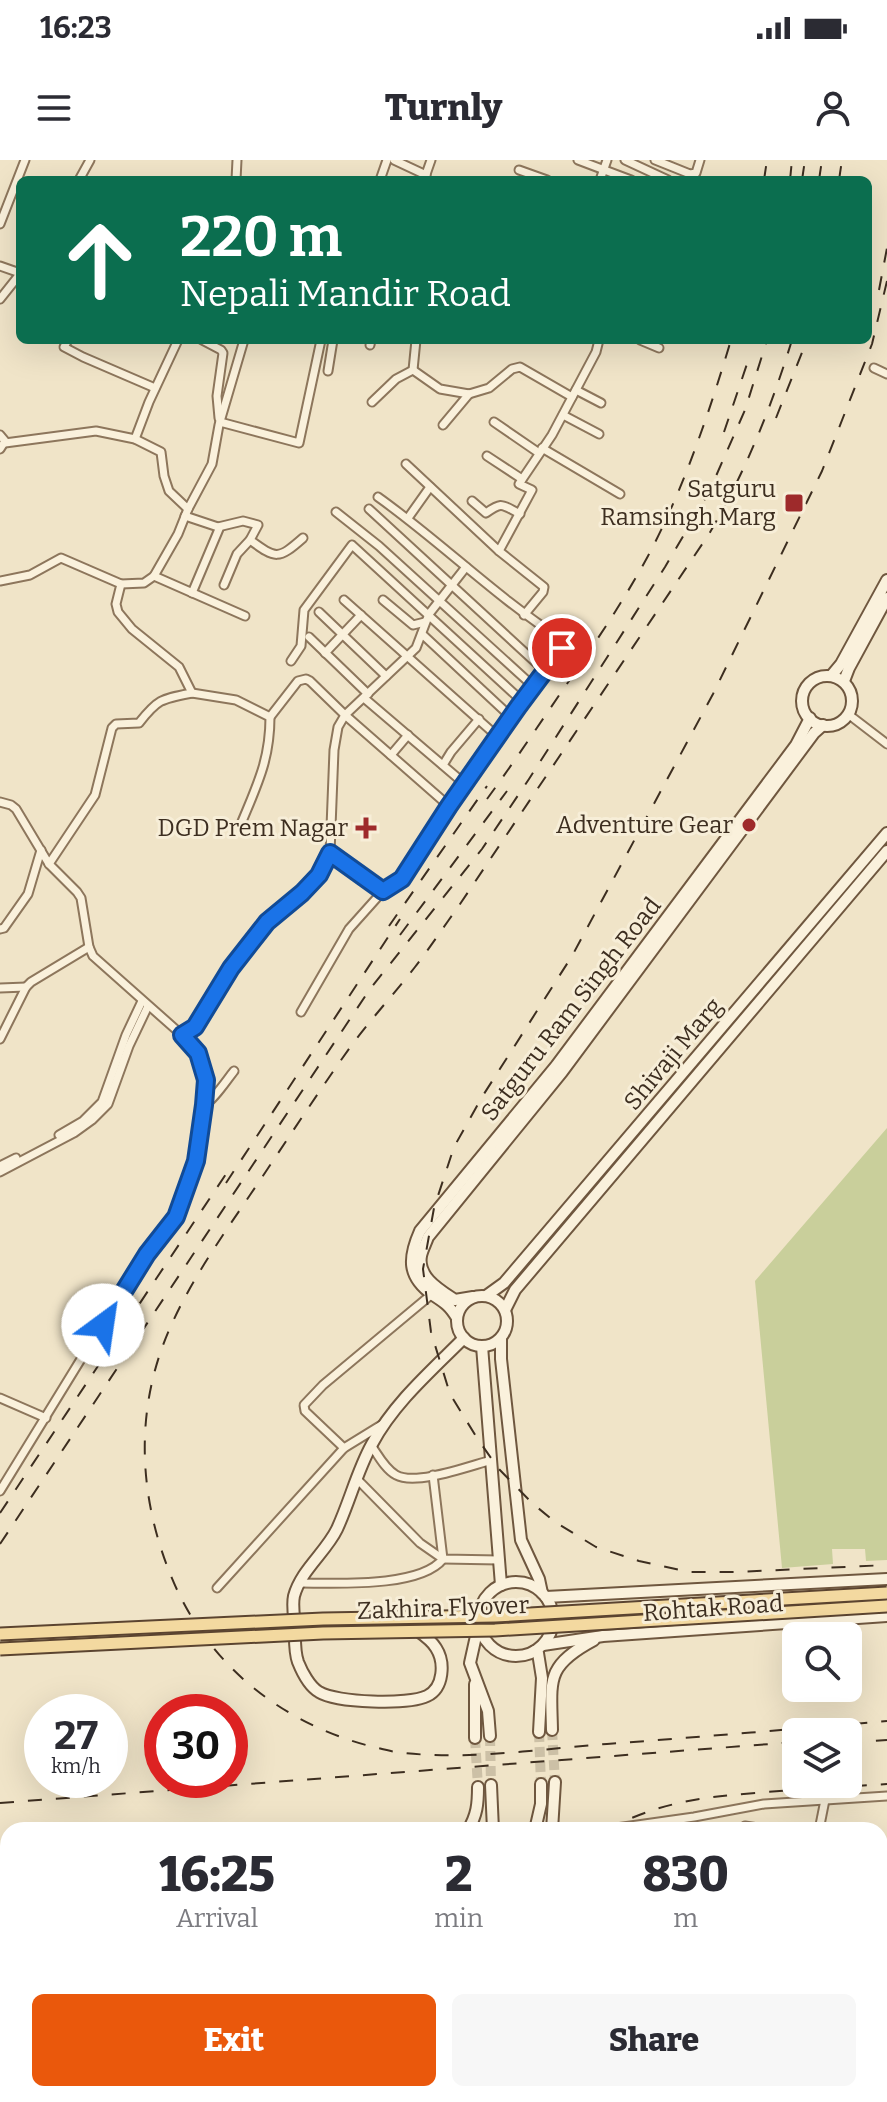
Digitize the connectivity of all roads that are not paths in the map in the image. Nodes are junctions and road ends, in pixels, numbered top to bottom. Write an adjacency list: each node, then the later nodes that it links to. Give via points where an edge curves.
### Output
1 (394, 160): 9 (street)
2 (578, 160): 7 (street)
3 (607, 160): 7 (street)
4 (625, 160): 13 (street)
5 (655, 160): 6 (street, via 690,174 696,173)
6 (700, 160)
7 (604, 169): 11 (street); 12 (street)
8 (519, 170): 10 (street)
9 (423, 176)
10 (536, 176)
11 (601, 176)
12 (621, 176)
13 (659, 176)
14 (16, 183): 15 (street)
15 (0, 224)
16 (16, 279): 17 (street)
17 (0, 299)
18 (66, 344): 32 (street, via 83,357)
19 (176, 344): 32 (street)
20 (210, 344): 39 (street, via 223,353 217,396)
21 (243, 344): 39 (street)
22 (320, 344): 39 (street, via 299,443)
23 (332, 344): 30 (street)
24 (416, 344): 29 (street)
25 (598, 344): 34 (street)
26 (650, 344): 27 (street)
27 (659, 348)
28 (874, 368): 31 (street)
29 (413, 370): 33 (street, via 440,389); 35 (street)
30 (328, 371)
31 (887, 374)
32 (155, 388): 43 (street)
33 (469, 394): 34 (street, via 489,388 520,367); 40 (street)
34 (574, 394): 36 (street); 37 (street)
35 (372, 402)
36 (601, 403)
37 (563, 415): 41 (street); 45 (street)
38 (494, 422): 45 (street)
39 (220, 423): 55 (street, via 212,464)
40 (443, 425)
41 (599, 434)
42 (0, 435): 44 (street, via 5,440)
43 (135, 439): 44 (street, via 96,431); 55 (street, via 161,452 169,491)
44 (2, 446)
45 (540, 451): 48 (street); 50 (street)
46 (487, 456): 48 (street)
47 (406, 464): 49 (street)
48 (522, 479): 56 (street, via 519,484 532,490)
49 (430, 487): 57 (street); 61 (street)
50 (620, 494)
51 (378, 497): 57 (street)
52 (472, 501): 56 (street, via 486,513 501,504)
53 (369, 509): 68 (street)
54 (336, 512): 73 (street)
55 (187, 513): 58 (street); 63 (street)
56 (520, 514): 61 (street)
57 (408, 518): 62 (street)
58 (218, 527): 60 (street, via 243,521 258,525); 69 (street)
59 (303, 538): 60 (street, via 274,555)
60 (250, 540): 67 (street, via 237,554)
61 (499, 551): 76 (street, via 544,587)
62 (466, 567): 68 (street); 76 (street)
63 (154, 576): 66 (street, via 144,583); 69 (street)
64 (887, 580): 87 (main road)
65 (0, 581): 66 (street, via 30,575 61,558)
66 (121, 584): 90 (street, via 118,612 179,667)
67 (224, 585)
68 (452, 586): 73 (street); 85 (street)
69 (192, 593): 77 (street)
70 (887, 598): 88 (main road)
71 (344, 600): 75 (street)
72 (383, 600): 78 (street, via 413,625)
73 (439, 602): 78 (street); 89 (street)
74 (319, 612): 79 (street)
75 (361, 615): 79 (street); 83 (street)
76 (524, 615): 85 (street, via 563,644)
77 (245, 616)
78 (427, 618): 80 (street); 84 (street, via 352,545 304,610 301,646); 92 (street)
79 (342, 634): 82 (street); 86 (street)
80 (422, 634): 83 (street); 96 (street)
81 (309, 637): 82 (street)
82 (325, 653): 91 (street)
83 (407, 656): 86 (street); 98 (street)
84 (291, 661)
85 (545, 671): 89 (street)
86 (386, 676): 91 (street)
87 (831, 676): 88 (main road); 97 (main road, via 807,687 804,709)
88 (844, 681): 93 (main road, via 851,691)
89 (533, 686): 92 (street)
90 (192, 693): 95 (street, via 236,700); 113 (street, via 159,702 139,723 112,728 95,795)
91 (366, 696): 94 (street); 100 (street)
92 (522, 701): 96 (street)
93 (848, 714): 99 (main road); 102 (street)
94 (345, 715): 95 (street, via 306,679 298,681); 103 (street); 112 (street, via 334,750)
95 (270, 717): 108 (street, via 265,763)
96 (511, 717): 101 (street)
97 (810, 718): 99 (main road); 126 (main road, Satguru Ram Singh Road, via 796,745 556,1066 420,1231 411,1260 414,1276)
98 (479, 719): 101 (street); 104 (street)
99 (823, 725): 128 (main road, Satguru Ram Singh Road, via 562,1072 428,1237 420,1258 434,1287 455,1300)
100 (408, 735): 103 (street); 104 (street)
101 (498, 737): 105 (street)
102 (887, 744)
103 (391, 755): 107 (street)
104 (443, 765): 105 (street)
105 (466, 785): 107 (street)
106 (0, 802): 110 (street, via 16,809)
107 (449, 806): 114 (street, via 402,879)
108 (241, 824)
109 (887, 833): 127 (main road, Shivaji Marg, via 504,1283)
110 (41, 850): 113 (street); 115 (street, via 28,894)
111 (887, 851): 129 (main road, Shivaji Marg, via 515,1290)
112 (330, 853): 114 (street); 122 (street, via 319,875 267,922 195,1027)
113 (49, 864): 116 (street, via 81,898)
114 (383, 891): 120 (street, via 349,929)
115 (0, 929)
116 (89, 947): 117 (street); 119 (street)
117 (26, 987): 118 (street); 121 (street)
118 (0, 988)
119 (145, 1004): 122 (street); 125 (street, via 108,1104 74,1133)
120 (301, 1012)
121 (2, 1032)
122 (182, 1035): 124 (street, via 198,1053 206,1080)
123 (234, 1071): 124 (street, via 212,1102)
124 (204, 1105): 135 (street, via 196,1161 177,1214 132,1276)
125 (2, 1166)
126 (432, 1294): 130 (main road, Satguru Ram Singh Road); 138 (street, via 304,1405)
127 (486, 1296): 128 (main road); 129 (main road)
128 (473, 1297): 130 (main road)
129 (505, 1310): 132 (main road, via 508,1320)
130 (457, 1318): 131 (main road)
131 (464, 1338): 133 (main road); 136 (main road)
132 (501, 1338): 133 (main road); 150 (main road, via 521,1540)
133 (482, 1346): 139 (main road)
134 (0, 1398): 135 (street)
135 (46, 1418): 142 (street)
136 (384, 1424): 137 (main road); 138 (street)
137 (371, 1445): 140 (street, via 399,1477); 141 (main road)
138 (344, 1448): 148 (street)
139 (492, 1460): 140 (street); 144 (main road)
140 (433, 1475): 143 (street)
141 (356, 1478): 143 (street); 146 (main road, via 337,1528)
142 (0, 1491)
143 (443, 1559): 144 (street); 146 (street, via 415,1574 382,1581)
144 (499, 1560): 147 (main road)
145 (887, 1579): 150 (main road, Rohtak Road)
146 (300, 1583): 154 (main road, via 294,1599 298,1661 316,1691 351,1701 425,1697 439,1683 440,1658)
147 (501, 1585): 150 (main road, via 523,1583); 153 (main road, via 481,1606)
148 (217, 1588)
149 (887, 1593): 155 (main road, Zakhira Flyover, bridge, via 495,1616)
150 (544, 1595): 157 (main road, via 553,1622)
151 (887, 1606): 154 (main road, Zakhira Flyover, bridge)
152 (887, 1616): 156 (main road, Rohtak Road)
153 (479, 1625): 157 (main road, via 482,1637 500,1653 524,1656); 159 (main road, via 470,1663)
154 (418, 1631): 158 (main road, Zakhira Flyover, bridge)
155 (0, 1634)
156 (603, 1636): 157 (main road, Rohtak Road); 161 (main road, via 556,1668)
157 (539, 1648): 160 (main road)
158 (0, 1649)
159 (475, 1678): 164 (main road, via 488,1711); 165 (main road)
160 (542, 1678): 161 (main road); 163 (main road)
161 (551, 1688): 162 (main road)
162 (552, 1730)
163 (539, 1732)
164 (490, 1736)
165 (475, 1738)
166 (555, 1782): 172 (main road)
167 (541, 1784): 176 (main road)
168 (491, 1785): 175 (main road)
169 (478, 1787): 174 (main road)
170 (887, 1796): 171 (street)
171 (825, 1800): 173 (street); 181 (street)
172 (554, 1813): 177 (main road); 178 (main road)
173 (694, 1817): 179 (street); 180 (street)
174 (472, 1822)
175 (493, 1822)
176 (538, 1822)
177 (545, 1822)
178 (553, 1822)
179 (659, 1822)
180 (694, 1822)
181 (821, 1822)

